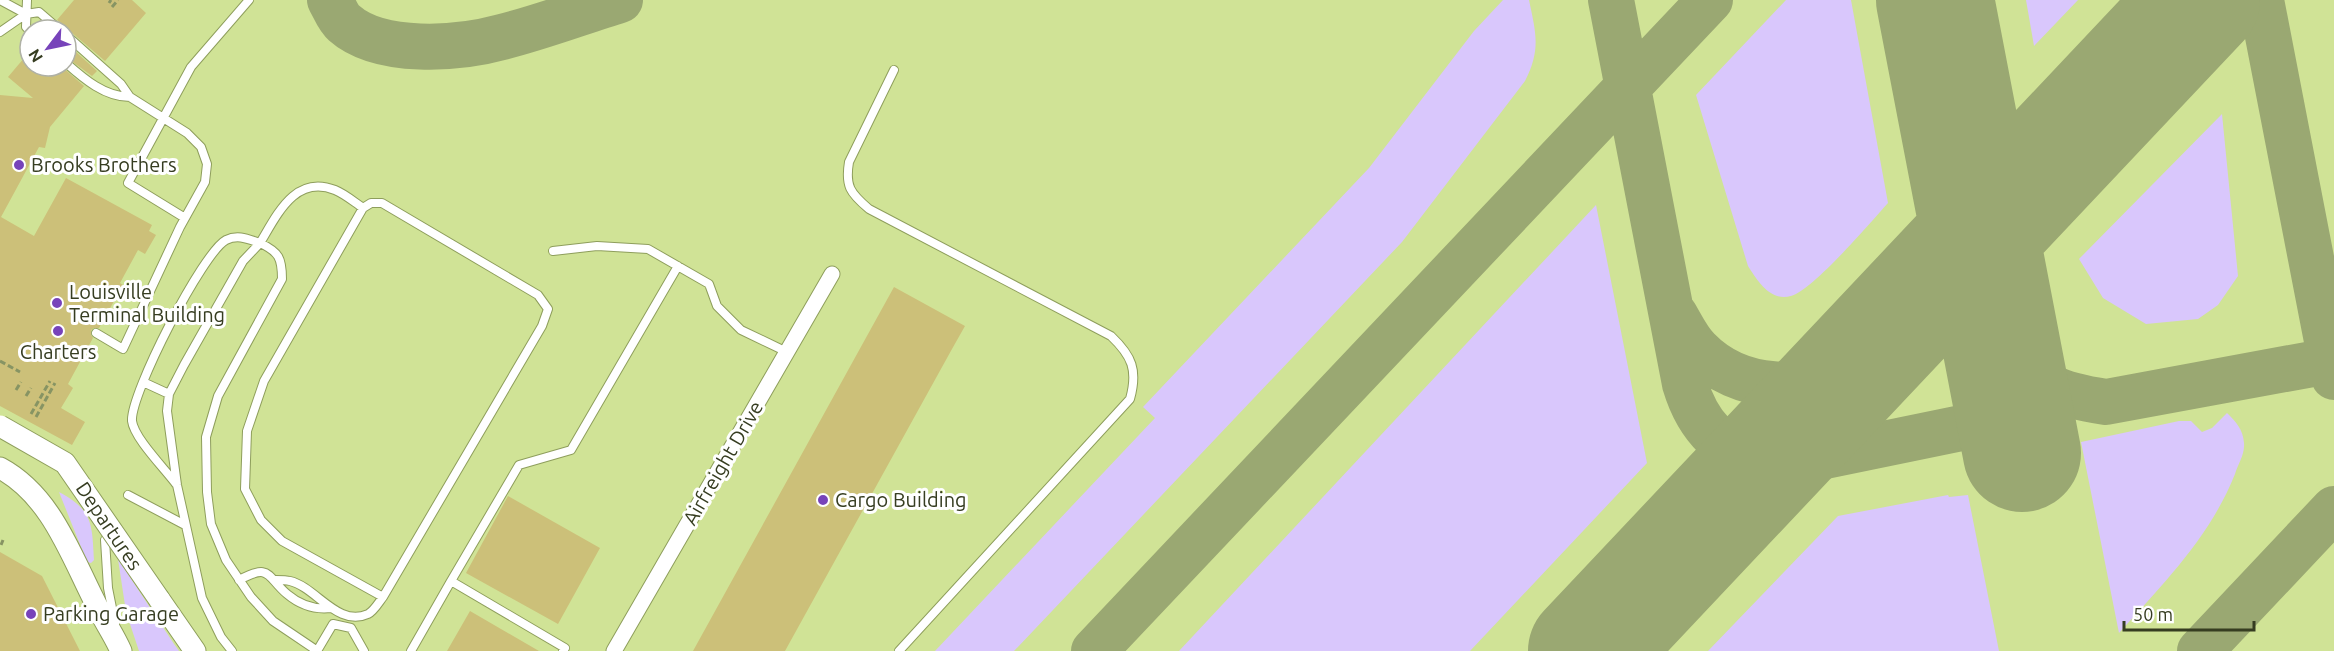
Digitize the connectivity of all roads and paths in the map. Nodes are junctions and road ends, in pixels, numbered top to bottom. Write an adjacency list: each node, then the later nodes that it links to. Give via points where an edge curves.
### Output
1 (0, 0): 6 (lane)
2 (27, 0): 6 (lane)
3 (118, 0): 5 (path)
4 (249, 0): 14 (lane, via 191,67)
5 (112, 7)
6 (26, 14): 7 (lane); 8 (lane, via 39,12); 9 (lane)
7 (26, 18)
8 (46, 18)
9 (0, 32)
10 (78, 46): 13 (lane)
11 (894, 70): 54 (lane, via 849,162 849,189 868,209 1111,336 1125,350 1134,383 1130,399)
12 (78, 73): 13 (lane, via 117,97)
13 (130, 97): 14 (lane)
14 (162, 117): 16 (lane, via 201,147 207,164 205,182); 16 (lane, via 128,183)
15 (363, 208): 17 (lane, via 337,190 320,186 297,193 283,204); 44 (lane, via 264,381 248,431 246,489 261,520 282,541); 44 (lane, via 371,202 382,203 538,295 548,309 542,326)
16 (185, 218): 21 (lane, via 123,349)
17 (261, 243): 26 (lane, via 239,236 224,241 208,256); 29 (lane, via 243,261); 41 (lane, via 273,249 282,262 282,279 218,396 206,437 211,524 225,560)
18 (553, 250): 19 (lane, via 597,246 648,249)
19 (678, 266): 22 (lane, via 709,284 717,306 741,330); 43 (lane, via 571,450 519,465)
20 (832, 274): 22 (street, Airfreight Drive)
21 (96, 333)
22 (787, 352): 53 (street, Airfreight Drive)
23 (0, 361): 24 (path)
24 (20, 372)
25 (21, 382): 28 (path)
26 (143, 382): 29 (lane); 35 (lane, via 132,421 136,433)
27 (31, 388): 30 (path)
28 (16, 390)
29 (169, 394): 35 (lane, via 167,411)
30 (26, 396)
31 (31, 414): 32 (path, via 52,382)
32 (36, 417)
33 (0, 426): 47 (main road, Departures, bridge, via 65,463)
34 (0, 468): 46 (main road, via 16,477 40,501 73,554)
35 (177, 485): 37 (lane)
36 (128, 495): 37 (lane)
37 (185, 525): 48 (lane, via 202,598)
38 (3, 540): 40 (path)
39 (105, 540): 46 (lane, via 108,588)
40 (1, 545)
41 (239, 580): 42 (lane, via 265,572); 49 (lane, via 273,621)
42 (276, 580): 45 (lane, via 291,581); 45 (lane, via 286,593 314,610)
43 (451, 581): 51 (lane); 52 (lane, via 565,648)
44 (383, 597): 45 (lane, via 370,613 358,617)
45 (331, 609)
46 (119, 647)
47 (195, 651)
48 (232, 651)
49 (317, 651): 50 (lane, via 333,624 351,628)
50 (364, 651)
51 (411, 651)
52 (563, 651)
53 (614, 651)
54 (899, 651)

